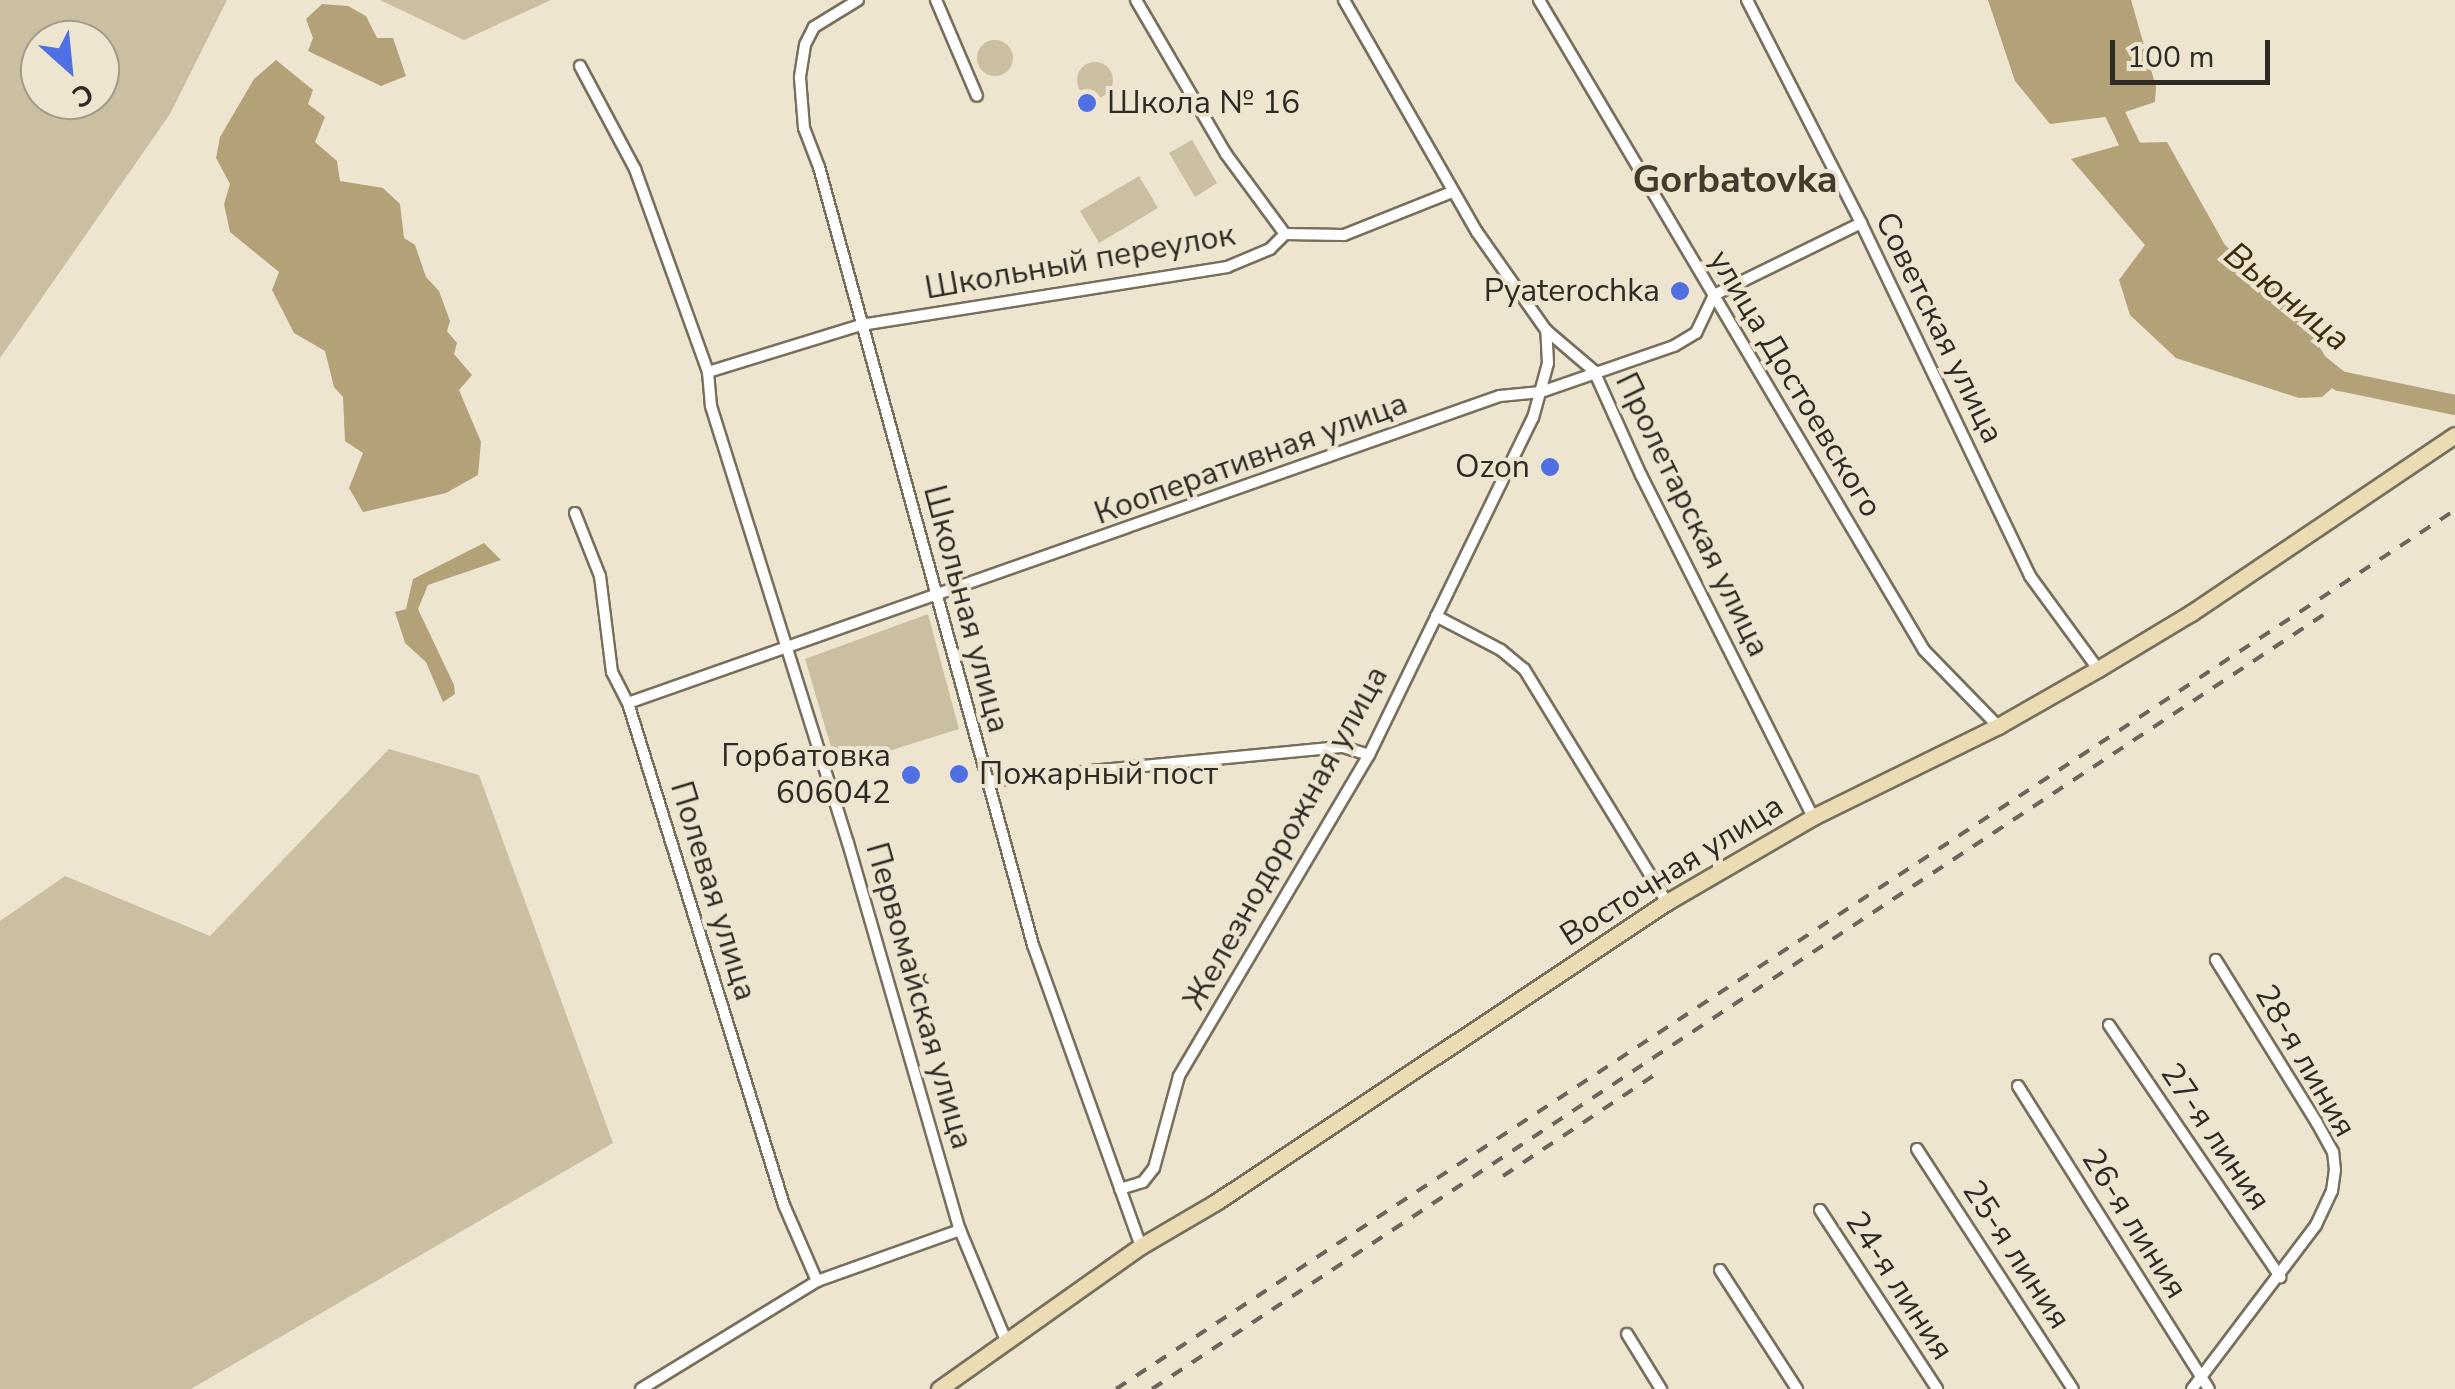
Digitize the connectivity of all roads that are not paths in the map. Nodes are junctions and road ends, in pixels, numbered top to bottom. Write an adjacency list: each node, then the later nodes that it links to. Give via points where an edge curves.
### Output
1 (858, 0): 13 (street, Школьная улица, via 814,28 805,45 800,104)
2 (936, 0): 8 (street)
3 (1136, 0): 11 (street, via 1226,154)
4 (1344, 0): 9 (street, Пролетарская улица)
5 (1539, 0): 12 (street, улица Достоевского)
6 (1747, 0): 10 (street, Советская улица)
7 (580, 66): 16 (street, Первомайская улица, via 635,169)
8 (976, 96)
9 (1452, 192): 11 (street, via 1344,235); 14 (street, Пролетарская улица)
10 (1861, 223): 12 (street); 23 (street, Советская улица, via 2030,576)
11 (1285, 234): 13 (street, Школьный переулок, via 1270,249 1226,267)
12 (1714, 296): 15 (street, Кооперативная улица, via 1696,332 1674,346); 25 (street, улица Достоевского, via 1924,650)
13 (861, 325): 16 (street, Школьный переулок); 20 (street, Школьная улица)
14 (1546, 330): 15 (street, Пролетарская улица); 17 (street, Железнодорожная улица)
15 (1594, 371): 17 (street, Кооперативная улица); 28 (street, Пролетарская улица)
16 (708, 372): 22 (street, Первомайская улица, via 710,406)
17 (1541, 392): 20 (street, Кооперативная улица, via 1500,396); 21 (street, Железнодорожная улица)
18 (2455, 434): 23 (main road, Восточная улица)
19 (575, 512): 24 (street, Полевая улица, via 600,576 612,672)
20 (937, 597): 22 (street, Кооперативная улица); 27 (street, Школьная улица)
21 (1436, 616): 26 (street, Железнодорожная улица); 29 (street, via 1524,669)
22 (787, 646): 24 (street, Кооперативная улица); 36 (street, Первомайская улица)
23 (2098, 668): 25 (main road, Восточная улица)
24 (628, 703): 40 (street, Полевая улица, via 784,1205)
25 (1998, 726): 28 (main road, Восточная улица)
26 (1369, 755): 27 (street, via 1343,746); 34 (street, Железнодорожная улица, via 1180,1076 1154,1168 1144,1182)
27 (987, 780): 34 (street, Школьная улица, via 1033,945)
28 (1813, 816): 29 (main road, Восточная улица)
29 (1667, 902): 37 (main road, Восточная улица)
30 (2216, 960): 39 (street, 28-я линия, via 2333,1152 2332,1191)
31 (2109, 1025): 39 (street, 27-я линия)
32 (2018, 1086): 43 (street, 26-я линия)
33 (1918, 1149): 49 (street, 25-я линия)
34 (1120, 1189): 37 (street, Школьная улица)
35 (1820, 1210): 48 (street, 24-я линия)
36 (960, 1230): 40 (street); 42 (street, Первомайская улица)
37 (1141, 1246): 42 (main road, Восточная улица)
38 (1720, 1270): 47 (street)
39 (2280, 1277): 43 (street)
40 (817, 1282): 44 (street)
41 (1626, 1334): 46 (street)
42 (1007, 1343): 45 (main road, Восточная улица)
43 (2201, 1378): 50 (street); 51 (street, 26-я линия)
44 (642, 1389)
45 (939, 1389)
46 (1661, 1389)
47 (1797, 1389)
48 (1938, 1389)
49 (2073, 1389)
50 (2192, 1389)
51 (2209, 1389)

